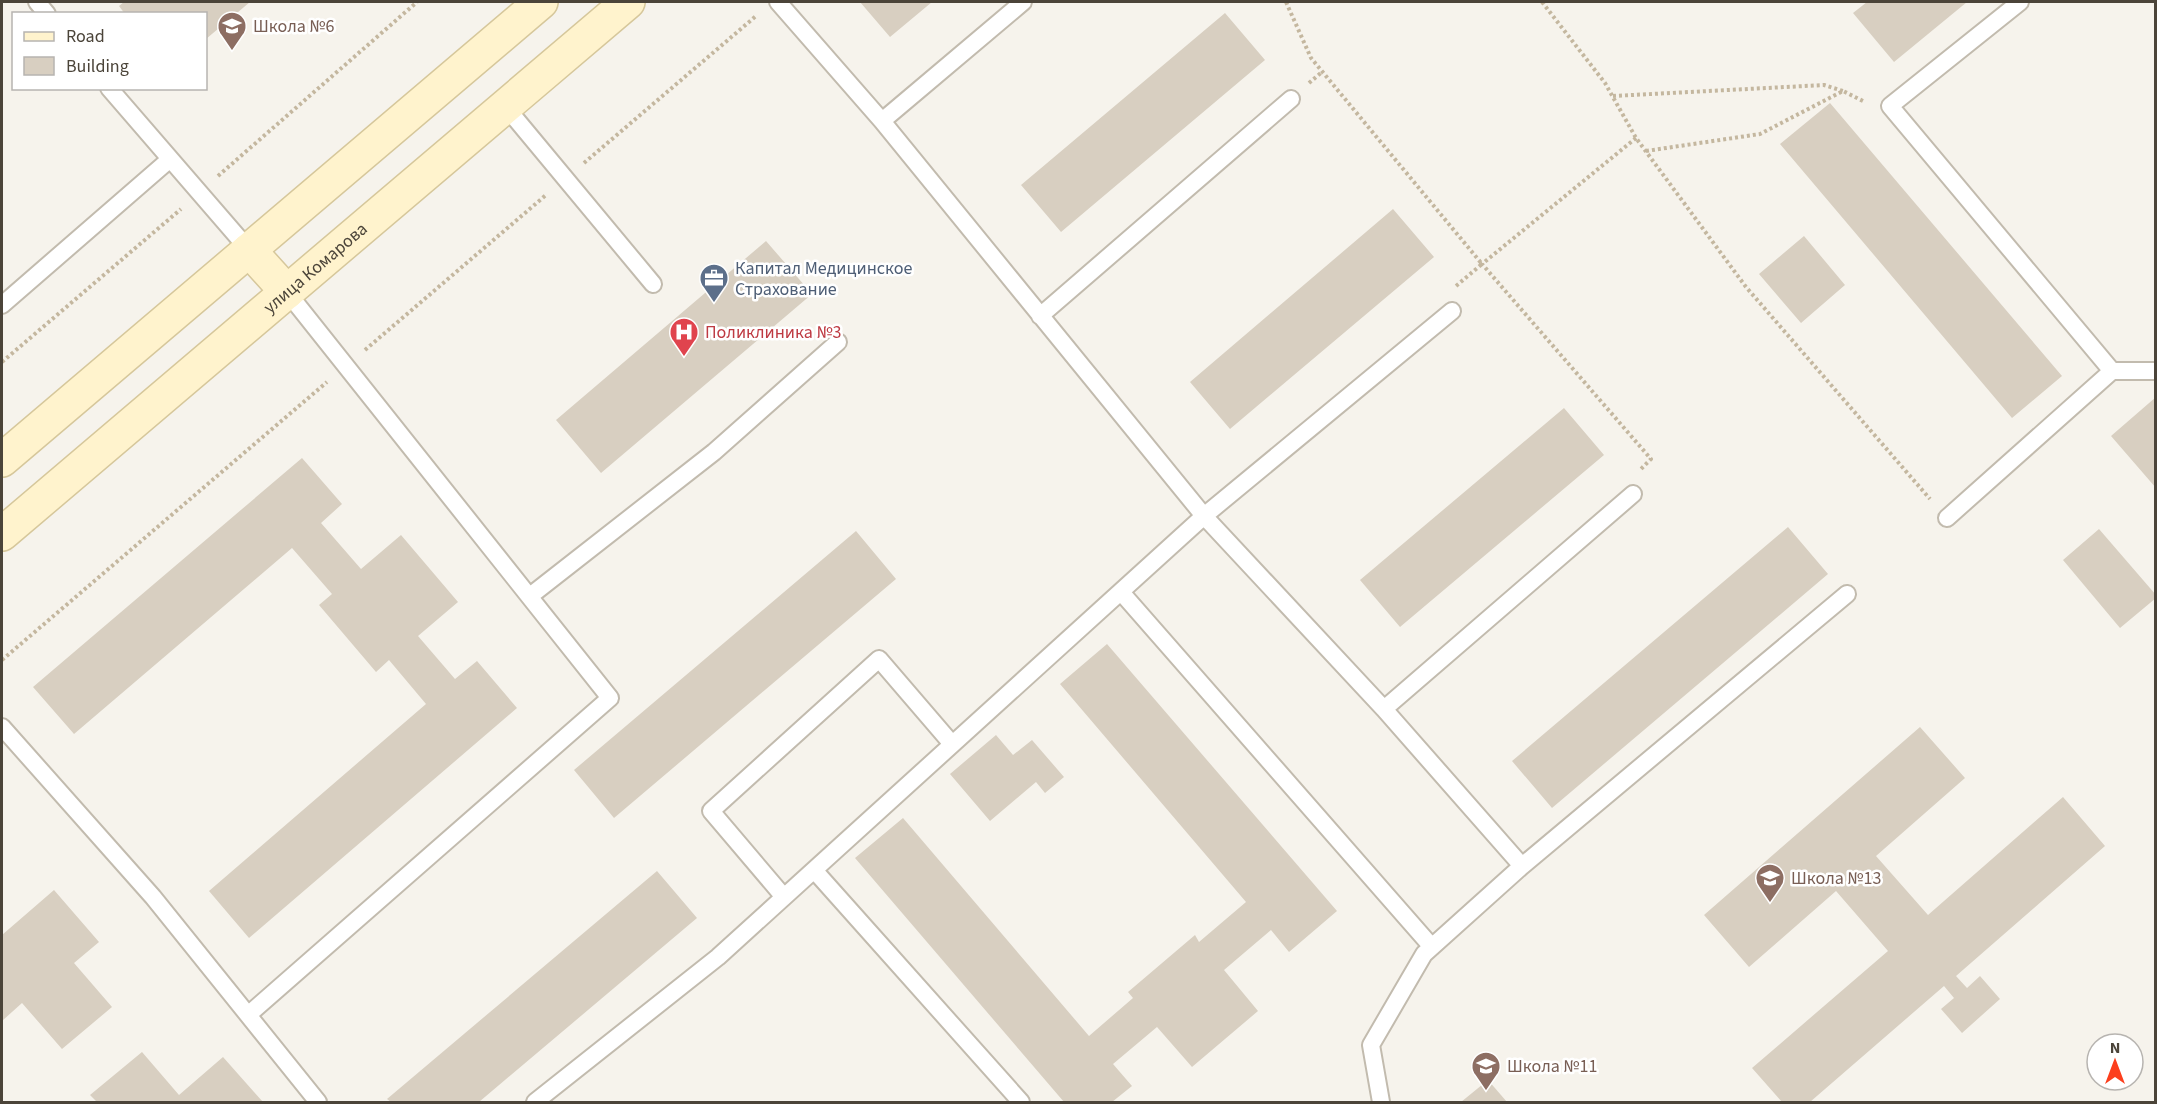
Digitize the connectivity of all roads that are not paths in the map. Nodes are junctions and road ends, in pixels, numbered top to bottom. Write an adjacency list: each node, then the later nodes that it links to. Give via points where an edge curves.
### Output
1 (541, 2): 11 (main road)
2 (628, 2): 8 (main road, улица Комарова)
3 (1023, 2): 9 (lane)
4 (2020, 2): 18 (lane, via 1890,106)
5 (771, 5): 9 (lane)
6 (111, 90): 10 (lane)
7 (1291, 99): 16 (lane)
8 (505, 106): 12 (lane); 13 (main road, улица Комарова)
9 (882, 121): 16 (lane)
10 (169, 160): 11 (lane); 14 (lane)
11 (249, 250): 13 (main road); 20 (main road)
12 (652, 284)
13 (286, 291): 24 (main road, улица Комарова); 27 (lane)
14 (2, 305)
15 (1452, 311): 22 (lane)
16 (1040, 316): 22 (lane)
17 (838, 342): 27 (lane, via 714,452)
18 (2112, 371): 19 (lane); 23 (lane)
19 (2156, 371)
20 (2, 460)
21 (1633, 494): 28 (lane)
22 (1204, 516): 25 (lane); 28 (lane)
23 (1947, 518)
24 (2, 534)
25 (1121, 592): 30 (lane); 34 (lane)
26 (1847, 594): 31 (lane)
27 (530, 596): 35 (lane, via 610,698)
28 (1384, 709): 31 (lane)
29 (2, 727): 35 (lane, via 153,897)
30 (952, 744): 32 (lane); 33 (lane, via 879,659 711,811)
31 (1522, 866): 34 (lane)
32 (814, 870): 33 (lane); 38 (lane)
33 (784, 897): 37 (lane, via 718,957)
34 (1431, 947): 39 (lane, via 1371,1045)
35 (248, 1015): 36 (lane)
36 (318, 1102)
37 (535, 1102)
38 (1021, 1102)
39 (1381, 1102)

